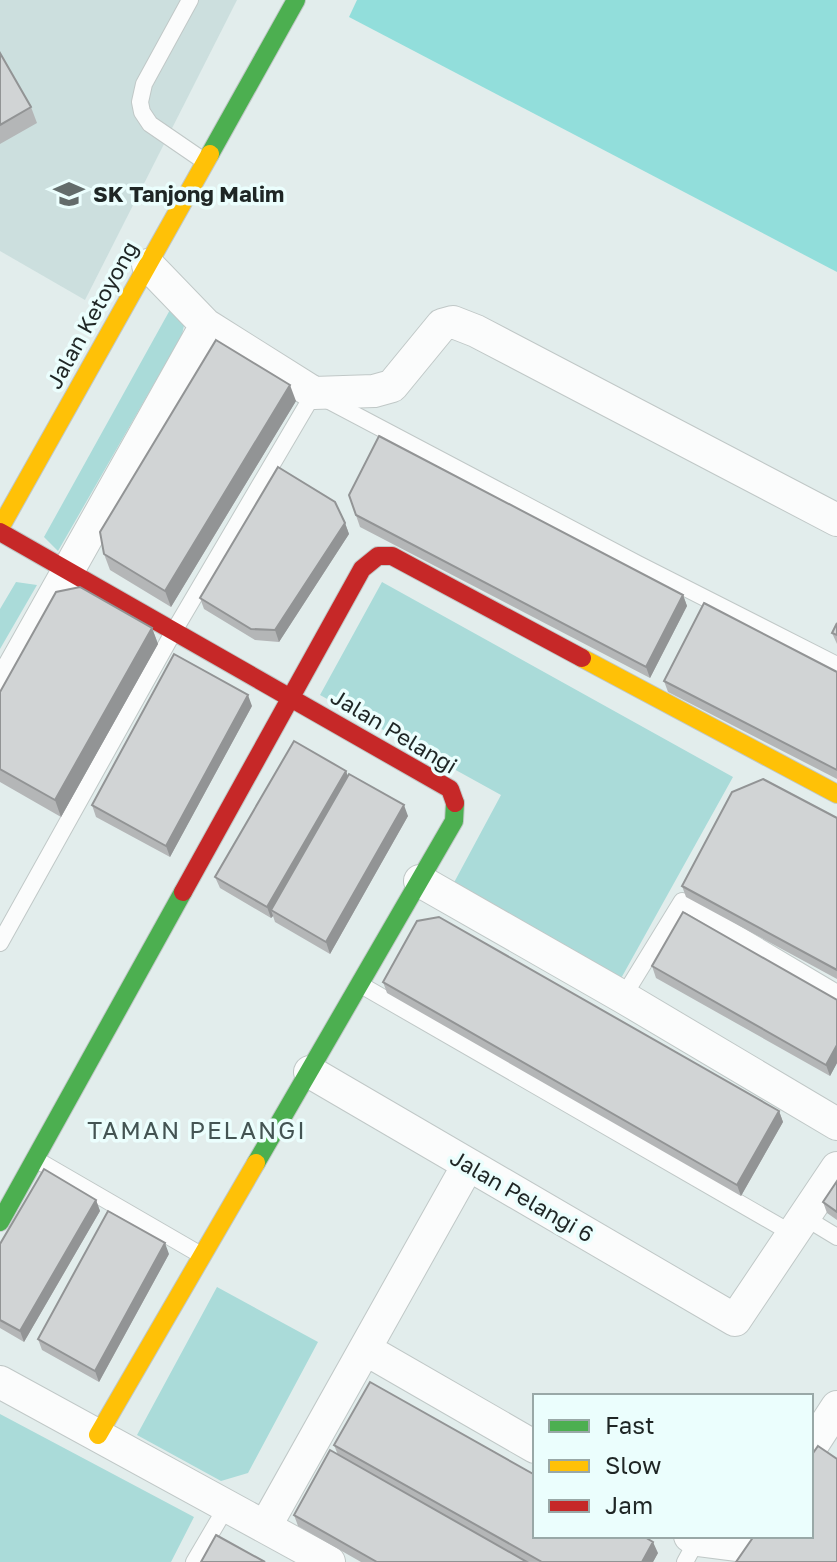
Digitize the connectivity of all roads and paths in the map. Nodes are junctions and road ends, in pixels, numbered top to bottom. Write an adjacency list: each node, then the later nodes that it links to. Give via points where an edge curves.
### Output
1 (190, 0): 3 (lane, via 144,84 140,102 150,124)
2 (296, 0): 3 (street, Jalan Ketoyong)
3 (205, 162): 4 (street, Jalan Ketoyong)
4 (148, 265): 5 (street); 8 (street, Jalan Ketoyong)
5 (206, 325): 6 (street); 9 (street)
6 (314, 393): 7 (street, via 392,386 442,325 453,322); 10 (lane); 11 (lane)
7 (837, 520)
8 (0, 530): 9 (street)
9 (68, 571): 10 (street); 12 (street)
10 (174, 631): 13 (street); 16 (lane)
11 (837, 665)
12 (0, 692)
13 (291, 698): 14 (street, via 362,569 378,556 392,556); 15 (street, Jalan Pelangi, via 450,789 454,821); 22 (street)
14 (837, 794)
15 (420, 881): 17 (street, Jalan Pelangi); 19 (street)
16 (0, 943)
17 (360, 985): 20 (street, Jalan Pelangi); 26 (lane)
18 (837, 993): 19 (lane, via 682,901)
19 (623, 997): 21 (street)
20 (310, 1072): 23 (street, Jalan Pelangi 6); 28 (street, Jalan Pelangi)
21 (837, 1124)
22 (35, 1159): 25 (street); 28 (lane)
23 (468, 1165): 26 (street, Jalan Pelangi 6, via 735,1320); 29 (street)
24 (837, 1168): 26 (street)
25 (0, 1222)
26 (798, 1226): 27 (lane)
27 (837, 1237)
28 (202, 1255): 31 (street, Jalan Pelangi)
29 (365, 1349): 32 (street); 34 (street)
30 (0, 1382): 31 (street)
31 (98, 1435): 33 (street)
32 (533, 1446)
33 (227, 1506): 34 (street); 37 (lane)
34 (265, 1527): 38 (street)
35 (690, 1546): 36 (street)
36 (743, 1548)
37 (194, 1562)
38 (329, 1562)

